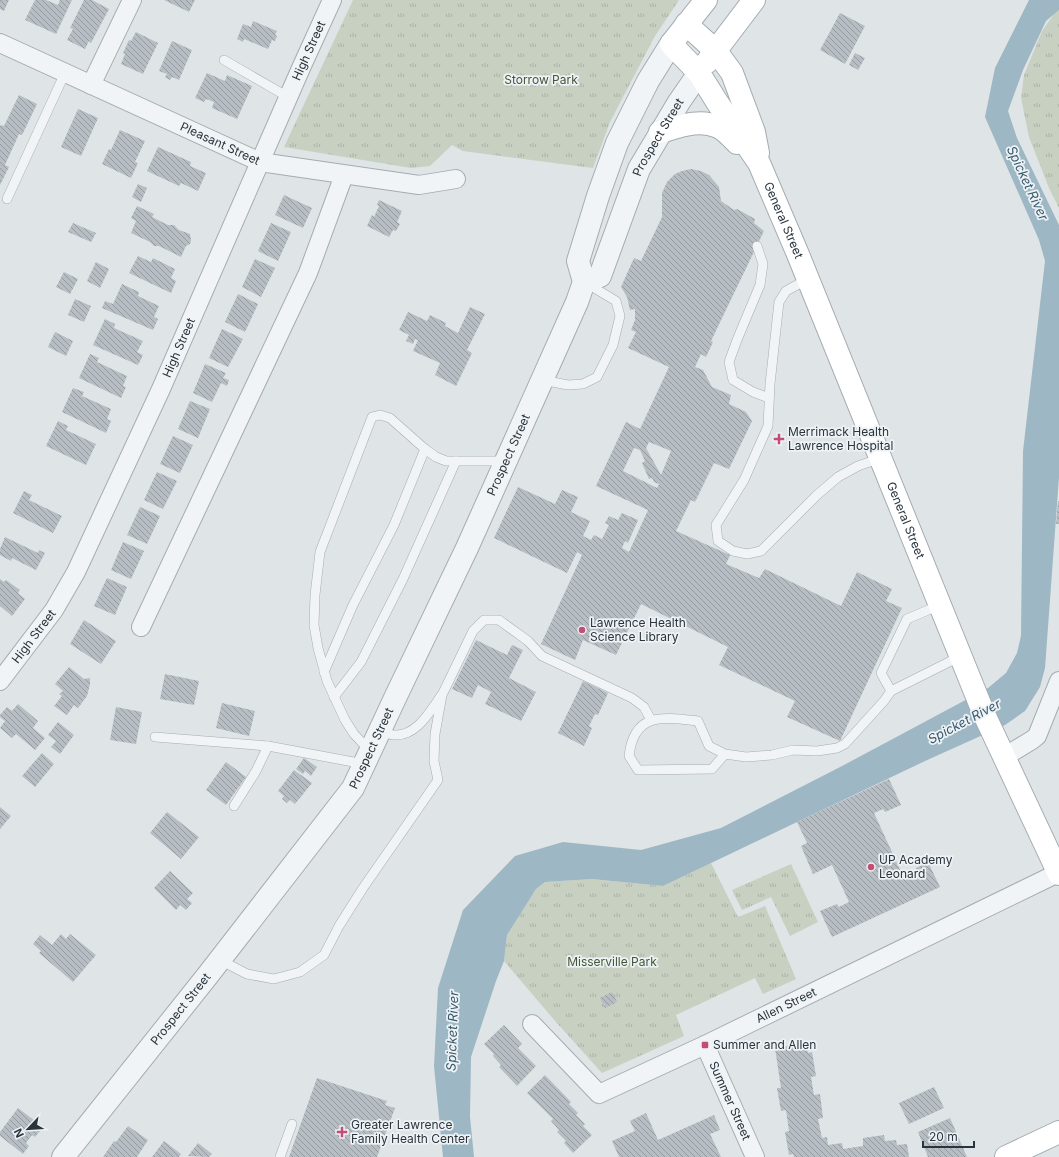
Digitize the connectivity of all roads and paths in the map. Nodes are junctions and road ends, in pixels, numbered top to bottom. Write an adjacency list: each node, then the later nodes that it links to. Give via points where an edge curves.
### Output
1 (132, 0): 12 (street)
2 (332, 0): 13 (street, High Street)
3 (706, 0): 5 (main road)
4 (754, 0): 8 (main road, Prospect Street)
5 (686, 24): 7 (main road); 8 (main road, General Street)
6 (0, 43): 10 (street, Pleasant Street)
7 (671, 44): 11 (main road, General Street); 22 (street, via 648,81 617,143 578,261)
8 (716, 50): 11 (main road, Prospect Street); 16 (main road, General Street, via 732,73 754,132)
9 (224, 60): 13 (lane)
10 (66, 73): 12 (street, Pleasant Street); 19 (lane)
11 (699, 73): 14 (street, Prospect Street); 16 (main road, General Street)
12 (91, 85): 15 (street, Pleasant Street)
13 (288, 97): 15 (street, High Street)
14 (660, 132): 16 (main road, via 696,123 719,127); 22 (street, Prospect Street, via 639,169 600,276)
15 (260, 162): 17 (street, Pleasant Street); 33 (street, High Street, via 161,389 76,572 54,610)
16 (759, 163): 21 (main road, General Street)
17 (344, 175): 18 (street, Pleasant Street, via 419,185); 30 (street, via 308,273)
18 (456, 179)
19 (7, 199)
20 (757, 246): 24 (lane, via 763,264 760,285 729,362 733,380)
21 (808, 279): 24 (lane, via 786,291 779,302); 26 (main road, General Street)
22 (584, 282): 23 (street, Prospect Street); 23 (lane, via 616,301 620,316 613,346 597,377 584,384 568,385)
23 (542, 380): 28 (street, Prospect Street)
24 (769, 398): 26 (lane, via 768,426 744,480 716,525 718,541 732,551 747,554 762,551 838,477)
25 (425, 449): 27 (lane, via 446,461); 32 (lane, via 394,525 353,605); 32 (lane, via 390,418 380,415 372,417 320,552 314,625)
26 (881, 458): 29 (main road, General Street)
27 (456, 461): 28 (lane); 37 (lane, via 403,579 361,662)
28 (506, 461): 39 (street, Prospect Street)
29 (940, 605): 31 (main road, General Street); 35 (lane, via 907,619 882,673)
30 (141, 627)
31 (961, 656): 35 (lane); 42 (main road, General Street)
32 (324, 672): 37 (lane)
33 (0, 680)
34 (1059, 681): 42 (street, via 1037,736)
35 (891, 691): 43 (lane, via 845,744 837,748 793,750 746,757)
36 (442, 695): 38 (lane, via 473,631 484,620 499,620 528,641 542,656 632,698 644,707); 39 (lane, via 420,723 408,732 395,735); 47 (lane, via 435,734 434,761 438,780 363,888 324,955 300,972 274,979 248,974)
37 (334, 697): 44 (lane)
38 (651, 720): 43 (lane, via 674,718 698,722 709,746); 43 (lane, via 638,728 630,744 629,756 638,770 712,769)
39 (380, 731): 44 (street, Prospect Street)
40 (155, 738): 41 (lane)
41 (268, 746): 44 (lane); 45 (lane)
42 (1002, 751): 46 (main road, General Street)
43 (725, 754)
44 (367, 758): 47 (street, Prospect Street, via 353,788)
45 (234, 806)
46 (1059, 873): 49 (street, Allen Street)
47 (220, 960): 52 (street, Prospect Street)
48 (532, 1024): 49 (street, Allen Street, via 598,1094)
49 (705, 1045): 54 (street, Summer Street)
50 (292, 1124): 53 (lane)
51 (1059, 1132): 55 (main road)
52 (63, 1157)
53 (280, 1157)
54 (755, 1157)
55 (1006, 1157)

